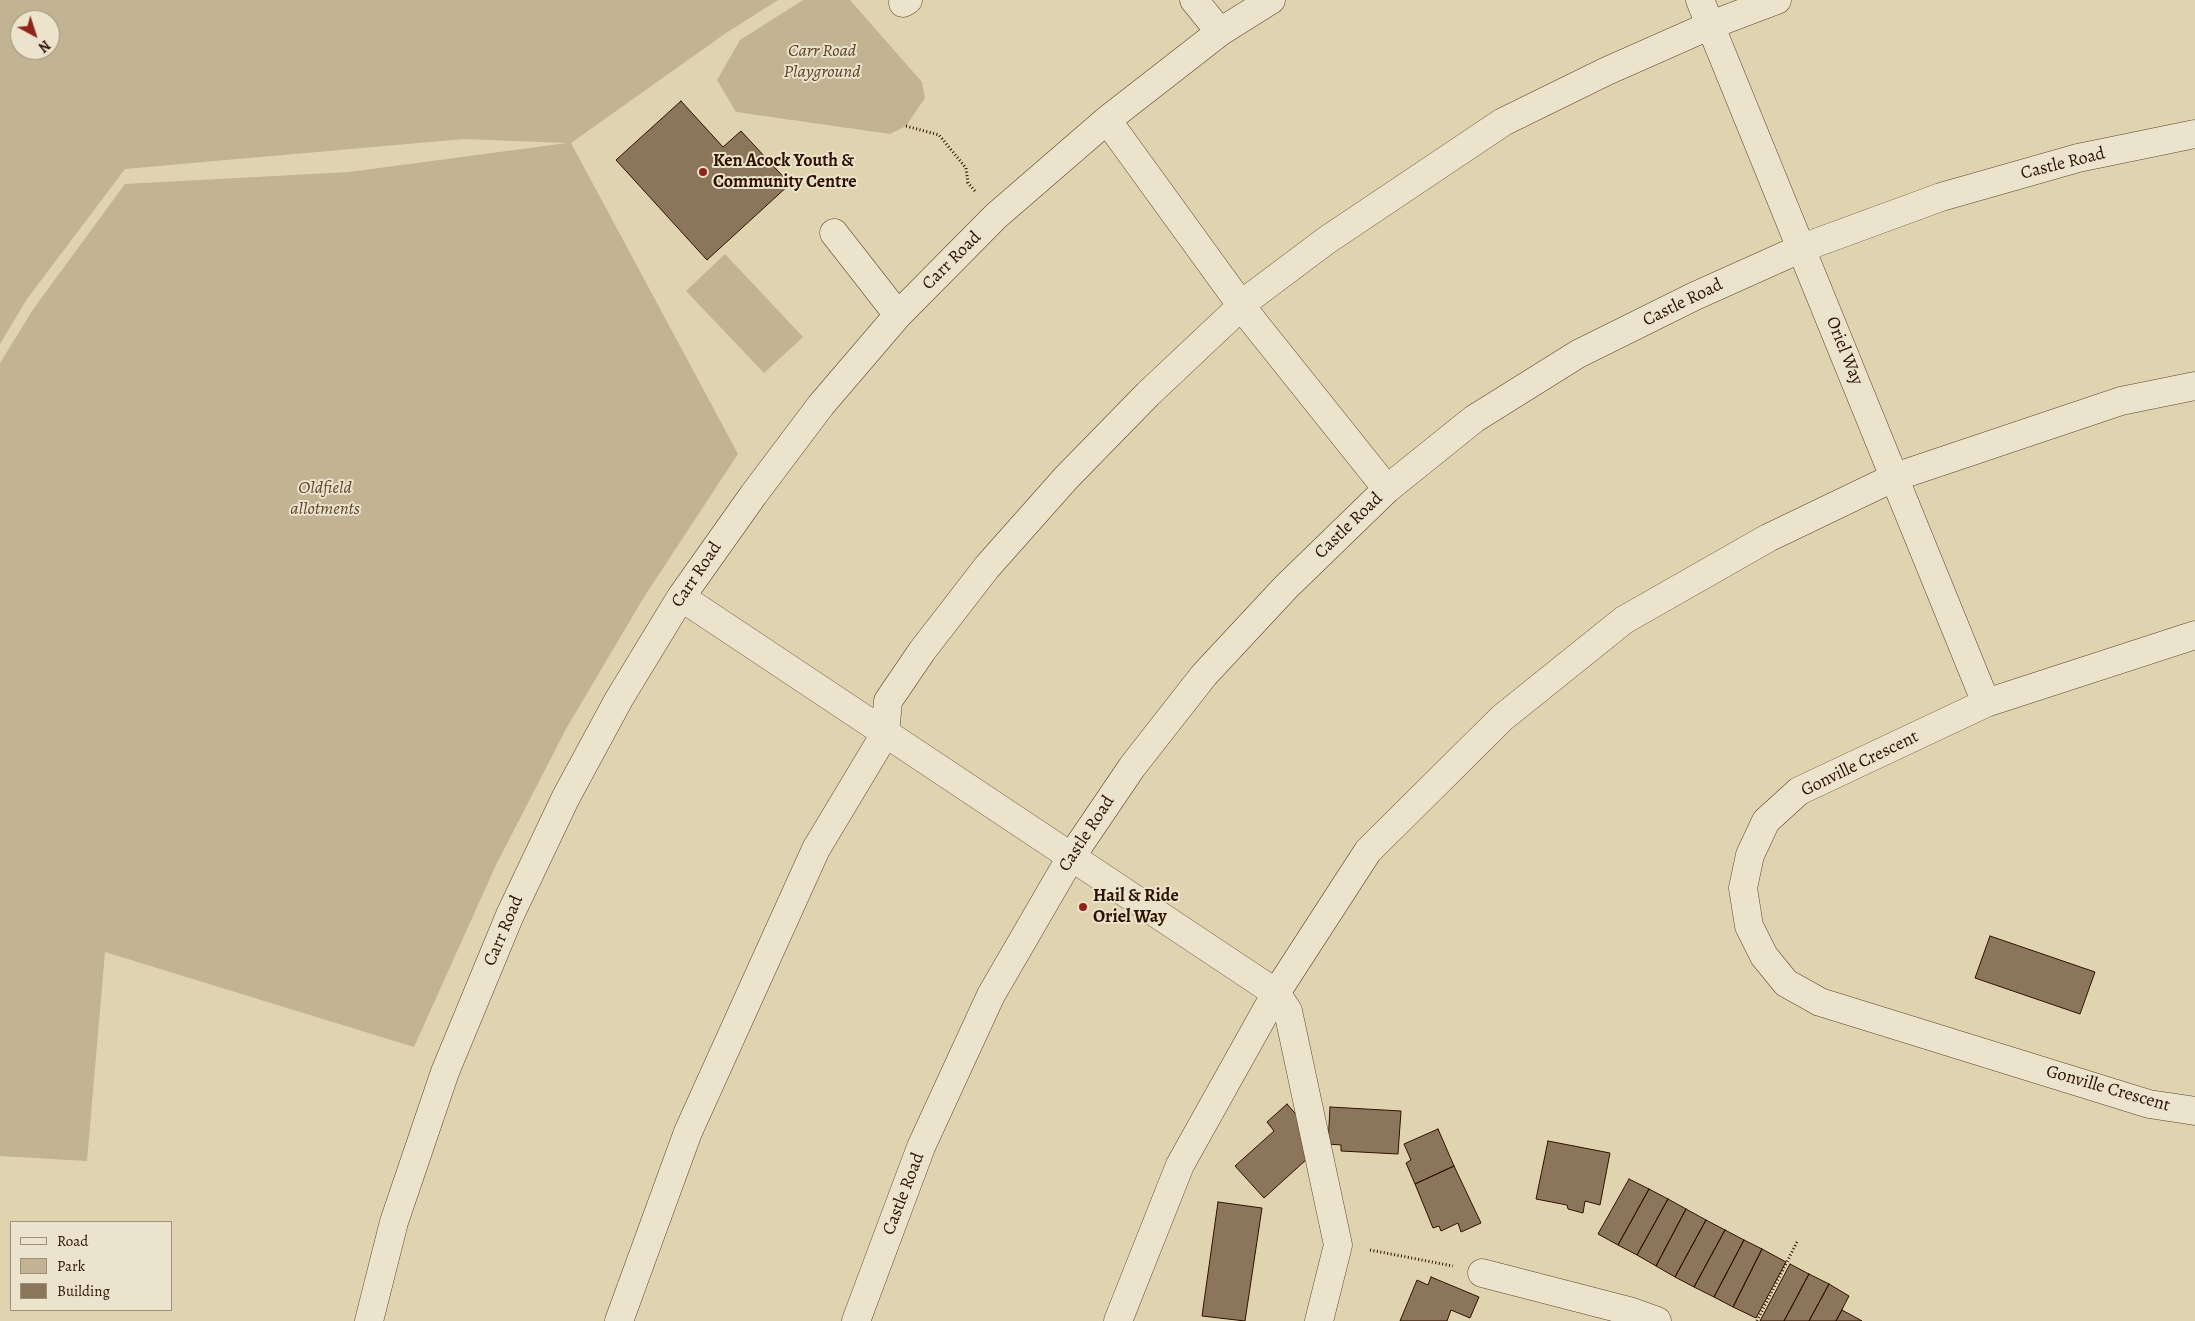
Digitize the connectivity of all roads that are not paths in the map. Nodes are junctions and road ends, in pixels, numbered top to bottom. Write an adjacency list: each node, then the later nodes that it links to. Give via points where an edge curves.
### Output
1 (1194, 0): 6 (street)
2 (1271, 0): 6 (street, Carr Road)
3 (1700, 0): 5 (street, Oriel Way)
4 (1777, 0): 5 (street)
5 (1711, 25): 10 (street, Oriel Way); 11 (street, via 1606,70 1504,122 1327,240)
6 (1220, 32): 7 (street, Carr Road)
7 (1107, 120): 11 (street); 12 (street, Carr Road, via 996,216)
8 (2195, 134): 10 (street, Castle Road, via 2078,158 1942,197)
9 (834, 233): 12 (street)
10 (1802, 248): 14 (street, Oriel Way); 15 (street, Castle Road, via 1578,354 1474,419)
11 (1242, 306): 15 (street); 19 (street, via 1141,401 1066,478 987,567 888,700)
12 (898, 316): 16 (street, Carr Road, via 821,405)
13 (2195, 386): 14 (street, via 2121,401)
14 (1895, 477): 18 (street, Oriel Way); 21 (street, via 1768,538 1624,620 1502,718 1368,851)
15 (1387, 489): 20 (street, Castle Road, via 1286,587 1204,675 1132,766)
16 (681, 597): 19 (street, via 757,645); 24 (street, Carr Road, via 619,699 566,797 510,915 445,1072 394,1222)
17 (2195, 635): 18 (street, Gonville Crescent)
18 (1986, 703): 22 (street, Gonville Crescent, via 1799,791 1766,821 1750,855 1743,888 1749,926 1756,941 1786,983 1820,1002 2149,1104)
19 (885, 734): 20 (street); 25 (street, via 812,858 688,1132)
20 (1070, 857): 21 (street); 26 (street, Castle Road, via 991,995 922,1147)
21 (1276, 993): 27 (street, via 1180,1165); 28 (street, via 1288,1011 1338,1245)
22 (2195, 1111)
23 (1482, 1273): 29 (street)
24 (369, 1321)
25 (619, 1321)
26 (856, 1321)
27 (1118, 1321)
28 (1319, 1321)
29 (1657, 1321)

